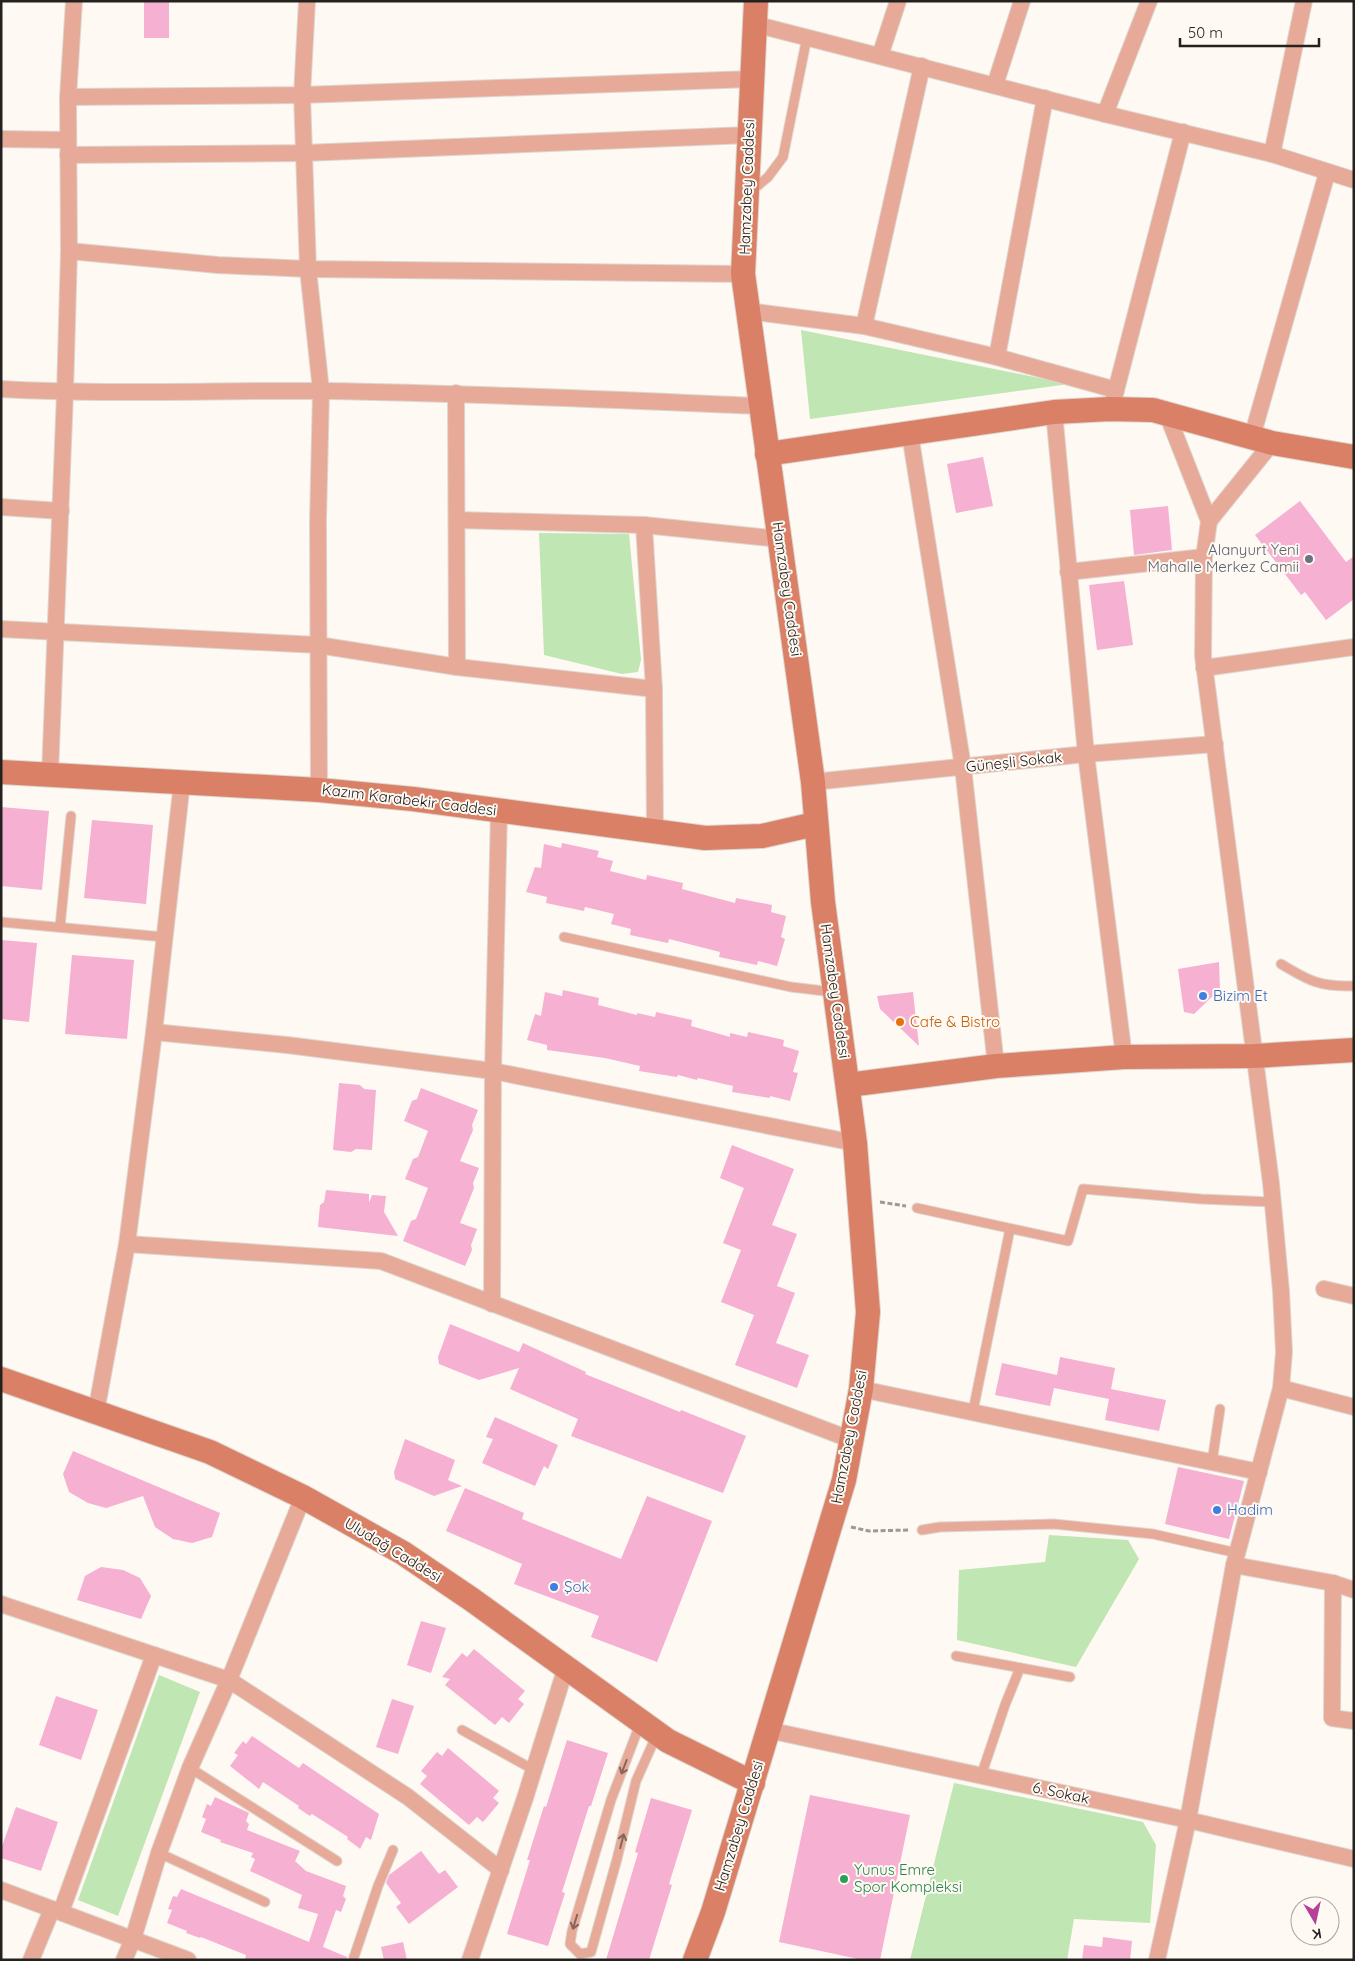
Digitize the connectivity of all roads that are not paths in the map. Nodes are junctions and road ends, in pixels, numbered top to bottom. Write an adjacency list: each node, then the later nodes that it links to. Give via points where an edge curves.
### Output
1 (74, 1): 14 (street)
2 (307, 1): 13 (street)
3 (898, 1): 9 (street)
4 (1022, 1): 12 (street)
5 (1149, 1): 16 (street)
6 (1304, 1): 22 (street)
7 (755, 12): 8 (street); 11 (street, Hamzabey Caddesi)
8 (807, 37): 9 (street); 25 (lane, via 783,157 768,177)
9 (880, 56): 10 (street)
10 (922, 66): 12 (street); 30 (street)
11 (751, 79): 13 (street); 18 (street, Hamzabey Caddesi)
12 (995, 85): 15 (street)
13 (302, 95): 14 (street); 21 (street)
14 (68, 97): 20 (street)
15 (1045, 98): 16 (street); 31 (street)
16 (1105, 114): 17 (street)
17 (1183, 132): 22 (street); 36 (street)
18 (748, 135): 21 (street); 25 (street, Hamzabey Caddesi)
19 (1, 139): 20 (street)
20 (68, 148): 21 (street); 26 (street)
21 (304, 153): 27 (street)
22 (1272, 154): 23 (street)
23 (1327, 173): 24 (street); 41 (street)
24 (1354, 180)
25 (746, 196): 28 (street, Hamzabey Caddesi)
26 (69, 251): 27 (street, via 218,265); 34 (street)
27 (308, 269): 28 (street); 33 (street)
28 (743, 274): 29 (street, Hamzabey Caddesi)
29 (748, 311): 30 (street); 37 (street, Hamzabey Caddesi)
30 (864, 326): 31 (street)
31 (996, 357): 36 (street)
32 (1, 389): 34 (street)
33 (321, 391): 34 (street); 35 (street); 54 (street)
34 (65, 393): 45 (street)
35 (456, 393): 37 (street); 46 (street)
36 (1113, 399): 38 (street); 39 (street)
37 (761, 406): 42 (street, Hamzabey Caddesi)
38 (1054, 412): 40 (street); 51 (street)
39 (1167, 414): 41 (street); 47 (street)
40 (910, 434): 42 (street); 61 (street)
41 (1262, 440): 43 (street); 47 (street)
42 (767, 454): 49 (street, Hamzabey Caddesi)
43 (1354, 457)
44 (1, 508): 45 (street)
45 (61, 511): 53 (street)
46 (457, 520): 48 (street); 56 (street)
47 (1209, 521): 50 (street)
48 (644, 525): 49 (street); 58 (street)
49 (780, 539): 65 (street, Hamzabey Caddesi)
50 (1204, 557): 51 (street); 57 (street)
51 (1068, 572): 60 (street)
52 (1, 629): 53 (street)
53 (54, 633): 54 (street); 63 (street)
54 (318, 645): 56 (street); 66 (street)
55 (1354, 647): 57 (street)
56 (457, 667): 58 (street)
57 (1204, 668): 59 (street)
58 (654, 689): 70 (street)
59 (1215, 744): 60 (street, Güneşli Sokak); 80 (street)
60 (1086, 754): 61 (street, Güneşli Sokak); 81 (street)
61 (963, 767): 65 (street, Güneşli Sokak); 82 (street)
62 (1, 772): 63 (street, Kazım Karabekir Caddesi)
63 (50, 774): 64 (street, Kazım Karabekir Caddesi)
64 (182, 782): 66 (street, Kazım Karabekir Caddesi); 74 (street)
65 (813, 782): 69 (street, Hamzabey Caddesi)
66 (319, 790): 67 (street, Kazım Karabekir Caddesi)
67 (499, 811): 70 (street, Kazım Karabekir Caddesi); 83 (street)
68 (71, 816): 72 (lane)
69 (815, 824): 70 (street, Kazım Karabekir Caddesi, via 752,836 705,838); 77 (street, Hamzabey Caddesi)
70 (655, 832)
71 (1, 922): 72 (lane)
72 (60, 927): 74 (lane)
73 (564, 936): 77 (lane, via 790,987)
74 (164, 937): 78 (street)
75 (1280, 964): 76 (lane, via 1309,981 1332,987)
76 (1354, 986)
77 (836, 993): 84 (street, Hamzabey Caddesi)
78 (154, 1032): 83 (street, via 287,1044); 89 (street)
79 (1354, 1050): 80 (street)
80 (1254, 1056): 81 (street); 86 (street)
81 (1124, 1057): 82 (street)
82 (996, 1066): 84 (street)
83 (493, 1071): 85 (street); 92 (street)
84 (848, 1086): 85 (street, Hamzabey Caddesi)
85 (855, 1143): 95 (street, Hamzabey Caddesi, via 868,1312)
86 (1273, 1202): 88 (lane, via 1084,1188 1068,1241); 94 (street, via 1284,1352)
87 (917, 1208): 88 (lane)
88 (1010, 1229): 98 (lane)
89 (127, 1244): 92 (street, via 381,1261); 99 (street)
90 (1324, 1289): 91 (street)
91 (1354, 1296)
92 (492, 1304): 100 (street)
93 (1, 1379): 99 (street, Uludağ Caddesi)
94 (1281, 1388): 96 (street); 102 (street)
95 (861, 1389): 98 (street); 100 (street, Hamzabey Caddesi)
96 (1354, 1407)
97 (1220, 1410): 101 (lane)
98 (973, 1411): 101 (street)
99 (96, 1412): 103 (street, Uludağ Caddesi, via 210,1452)
100 (852, 1440): 118 (street, Hamzabey Caddesi, via 844,1480)
101 (1212, 1462): 102 (street)
102 (1259, 1472): 105 (street)
103 (303, 1497): 111 (street, Uludağ Caddesi, via 403,1553); 114 (street)
104 (922, 1530): 105 (lane, via 1054,1524 1153,1534)
105 (1236, 1559): 106 (street); 123 (street)
106 (1333, 1583): 107 (street); 115 (street, via 1332,1718)
107 (1354, 1590)
108 (1, 1604): 109 (street)
109 (154, 1655): 114 (street); 131 (street)
110 (956, 1656): 112 (lane)
111 (566, 1667): 116 (street, Uludağ Caddesi); 120 (street)
112 (1020, 1668): 113 (lane); 121 (lane)
113 (1070, 1677)
114 (229, 1680): 119 (street); 128 (street, via 408,1797)
115 (1354, 1721)
116 (649, 1727): 116 (lane, one-way to 116, via 611,1800 572,1931 570,1944 580,1954 591,1952 618,1859); 122 (street, Uludağ Caddesi, via 668,1741)
117 (462, 1730): 120 (lane)
118 (768, 1730): 121 (street, 6. Sokak); 122 (street, Hamzabey Caddesi)
119 (190, 1768): 125 (street); 127 (lane)
120 (534, 1770): 128 (street)
121 (981, 1776): 123 (street, 6. Sokak)
122 (753, 1783): 138 (street, Hamzabey Caddesi, via 713,1912)
123 (1188, 1820): 126 (street, 6. Sokak); 139 (street)
124 (393, 1850): 136 (lane)
125 (159, 1853): 130 (lane); 132 (street)
126 (1354, 1859)
127 (337, 1861)
128 (501, 1870): 137 (street)
129 (1, 1890): 131 (street)
130 (265, 1902)
131 (56, 1910): 132 (street); 133 (street)
132 (132, 1938): 134 (street); 135 (street)
133 (31, 1960)
134 (124, 1960)
135 (188, 1960)
136 (353, 1960)
137 (470, 1960)
138 (694, 1960)
139 (1157, 1960)

